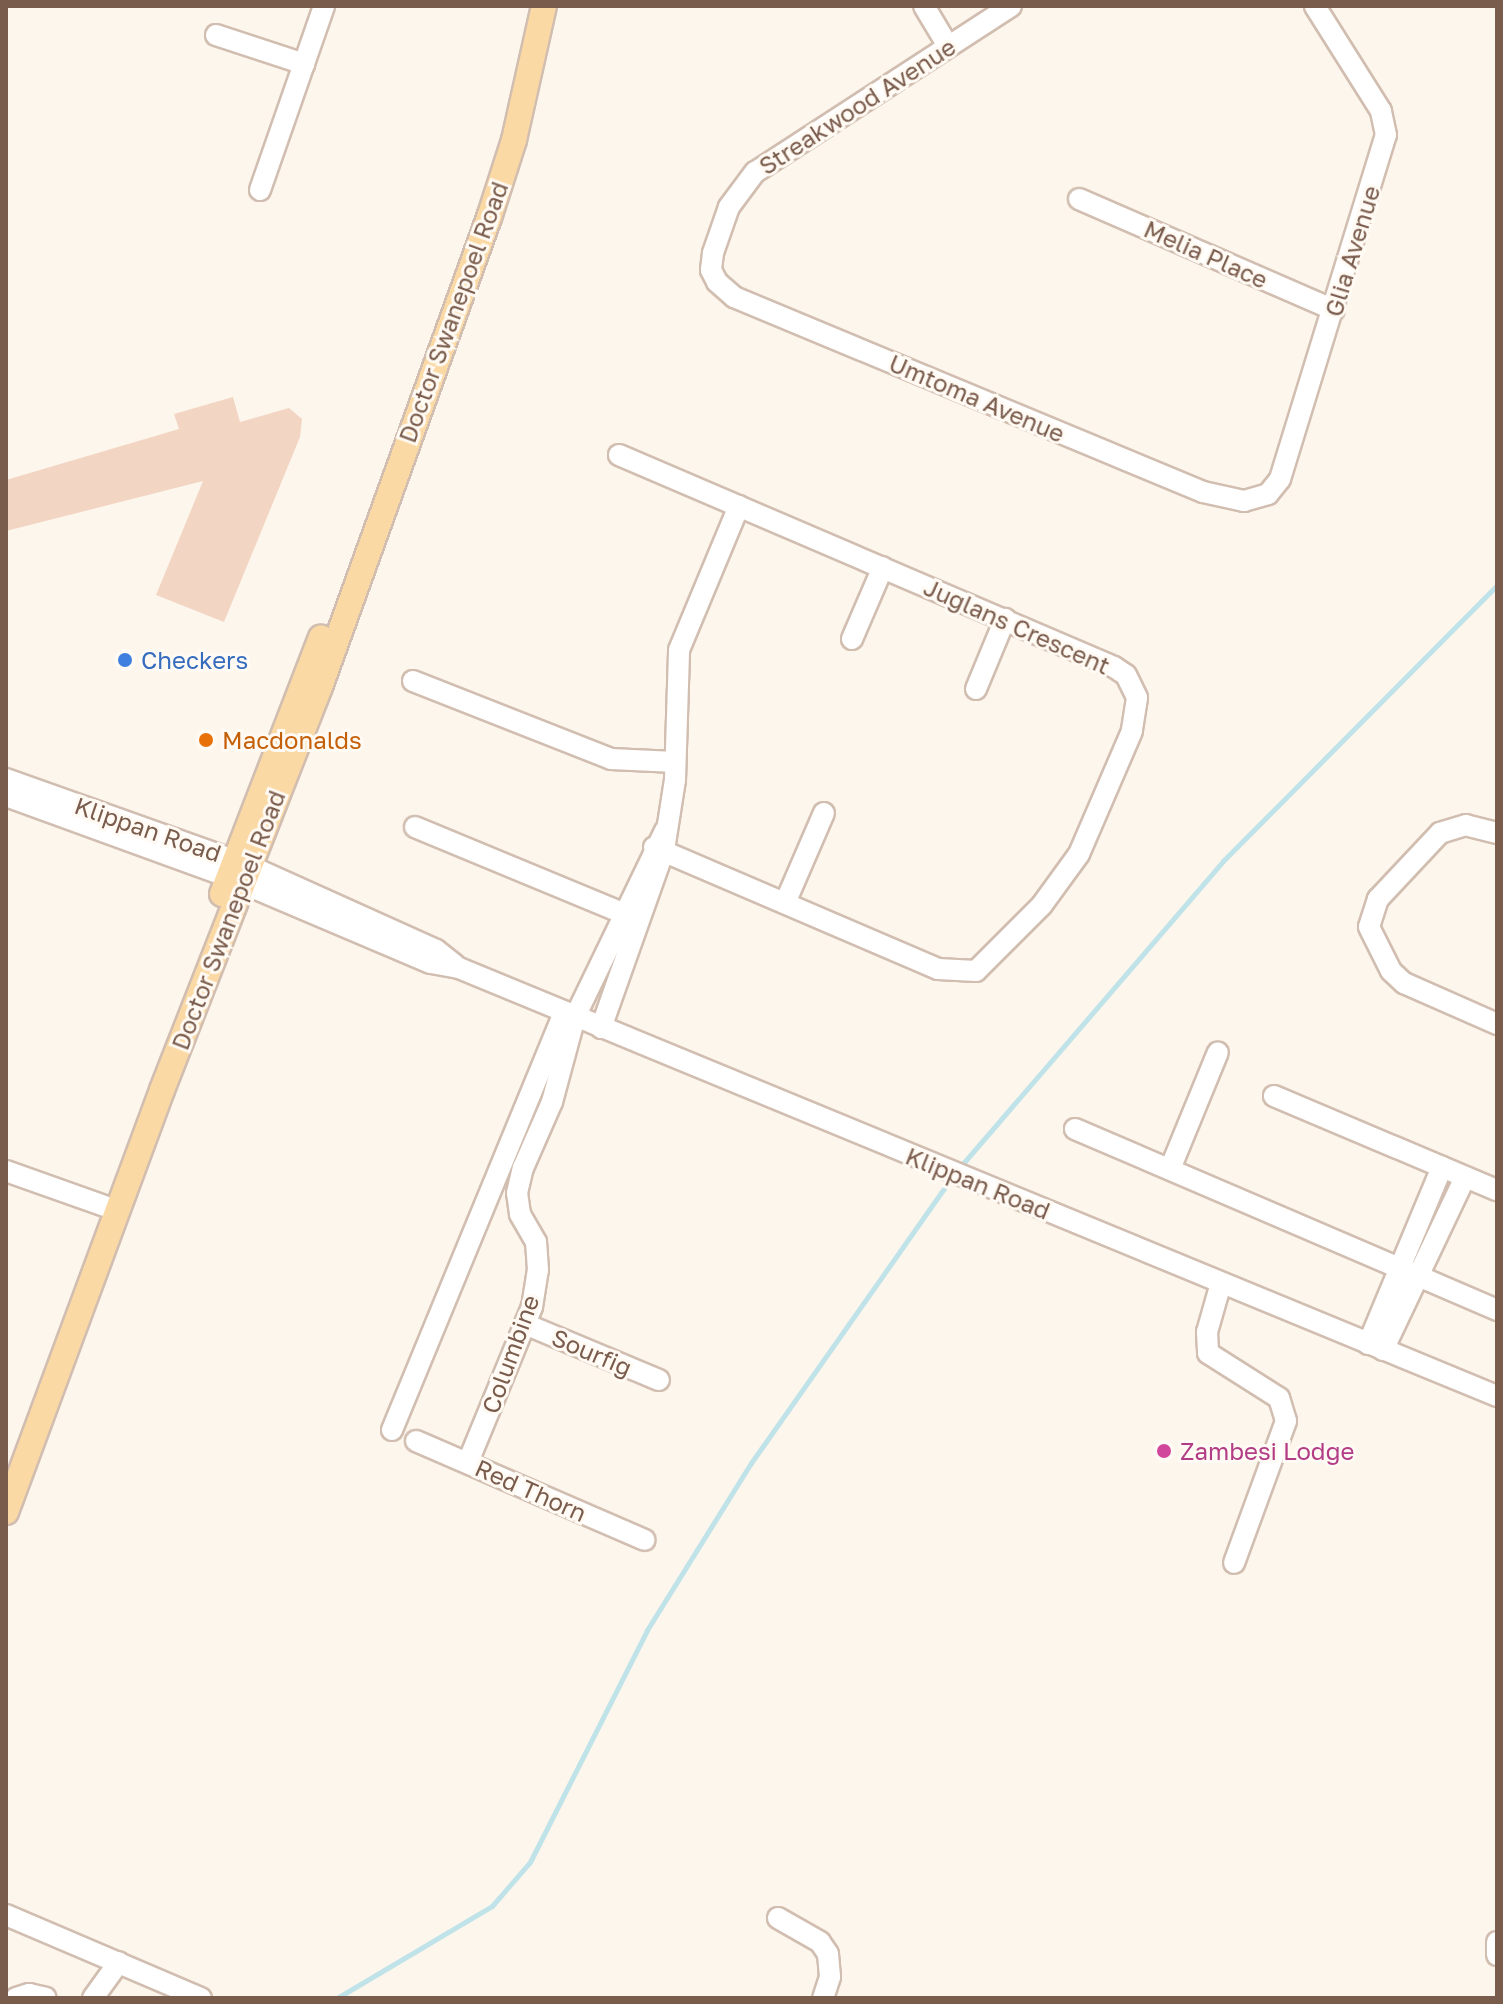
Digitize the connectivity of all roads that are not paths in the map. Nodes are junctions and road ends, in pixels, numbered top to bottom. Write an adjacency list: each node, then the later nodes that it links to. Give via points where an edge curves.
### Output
1 (324, 6): 9 (street)
2 (536, 6): 29 (main road, Doctor Swanepoel Road, via 507,135 466,267)
3 (544, 6): 29 (main road, Doctor Swanepoel Road, via 514,140 489,218)
4 (924, 6): 8 (street)
5 (1011, 6): 8 (street, Streakwood Avenue)
6 (1315, 6): 13 (street, Glia Avenue, via 1386,125)
7 (216, 35): 9 (street)
8 (948, 46): 12 (street, Streakwood Avenue, via 755,172 729,207)
9 (304, 64): 10 (street)
10 (260, 190)
11 (1079, 199): 13 (street, Melia Place)
12 (711, 270): 15 (street, Umtoma Avenue, via 734,297 1203,492)
13 (1334, 310): 15 (street, Glia Avenue, via 1280,479)
14 (619, 455): 16 (street, Juglans Crescent)
15 (1257, 500)
16 (739, 506): 17 (street, Juglans Crescent); 22 (street, via 679,650)
17 (883, 567): 18 (street, Juglans Crescent); 19 (street)
18 (1005, 619): 21 (street); 30 (street, Juglans Crescent, via 1114,667 1126,675 1137,698 1132,731 1062,879 987,962 963,974 938,969)
19 (852, 639)
20 (413, 681): 22 (street, via 611,759)
21 (976, 689)
22 (675, 762): 28 (street, via 673,803)
23 (6, 779): 29 (street, Klippan Road)
24 (6, 796): 29 (street, Klippan Road)
25 (824, 813): 30 (street)
26 (415, 827): 31 (street)
27 (1497, 833): 33 (street, via 1466,825 1440,833 1378,899 1369,927 1391,971 1404,983)
28 (661, 843): 30 (street, Juglans Crescent); 31 (street); 34 (street)
29 (239, 871): 32 (street, Klippan Road, via 436,950 459,968); 43 (main road, Doctor Swanepoel Road)
30 (785, 903)
31 (623, 913): 32 (street)
32 (570, 1014): 34 (street, Klippan Road); 47 (street, Columbine, via 552,1102 517,1193 520,1214 536,1242 538,1270); 51 (street)
33 (1497, 1024)
34 (601, 1028): 45 (street, Klippan Road)
35 (1218, 1052): 39 (street)
36 (1274, 1096): 38 (street)
37 (1075, 1129): 39 (street)
38 (1442, 1167): 41 (street); 44 (street)
39 (1170, 1169): 44 (street)
40 (6, 1171): 43 (street)
41 (1465, 1177): 42 (street); 44 (street)
42 (1497, 1190)
43 (111, 1208): 54 (main road, Doctor Swanepoel Road); 55 (main road, Doctor Swanepoel Road)
44 (1409, 1273): 46 (street); 48 (street)
45 (1221, 1283): 48 (street, Klippan Road); 57 (street, via 1207,1332 1208,1353 1279,1398 1286,1421)
46 (1497, 1310)
47 (525, 1324): 49 (street, Sourfig); 53 (street, Columbine)
48 (1376, 1347): 50 (street, Klippan Road)
49 (659, 1380)
50 (1497, 1396)
51 (392, 1430)
52 (416, 1441): 53 (street, Red Thorn)
53 (468, 1462): 56 (street, Red Thorn)
54 (6, 1478)
55 (6, 1512)
56 (645, 1540)
57 (1234, 1563)
58 (6, 1915): 62 (street)
59 (778, 1918): 67 (street, via 820,1942 828,1954 830,1977)
60 (1497, 1942): 61 (street)
61 (1497, 1955)
62 (119, 1962): 65 (street); 66 (street)
63 (16, 1998): 64 (street)
64 (46, 1998)
65 (93, 1998)
66 (201, 1998)
67 (823, 1998)

